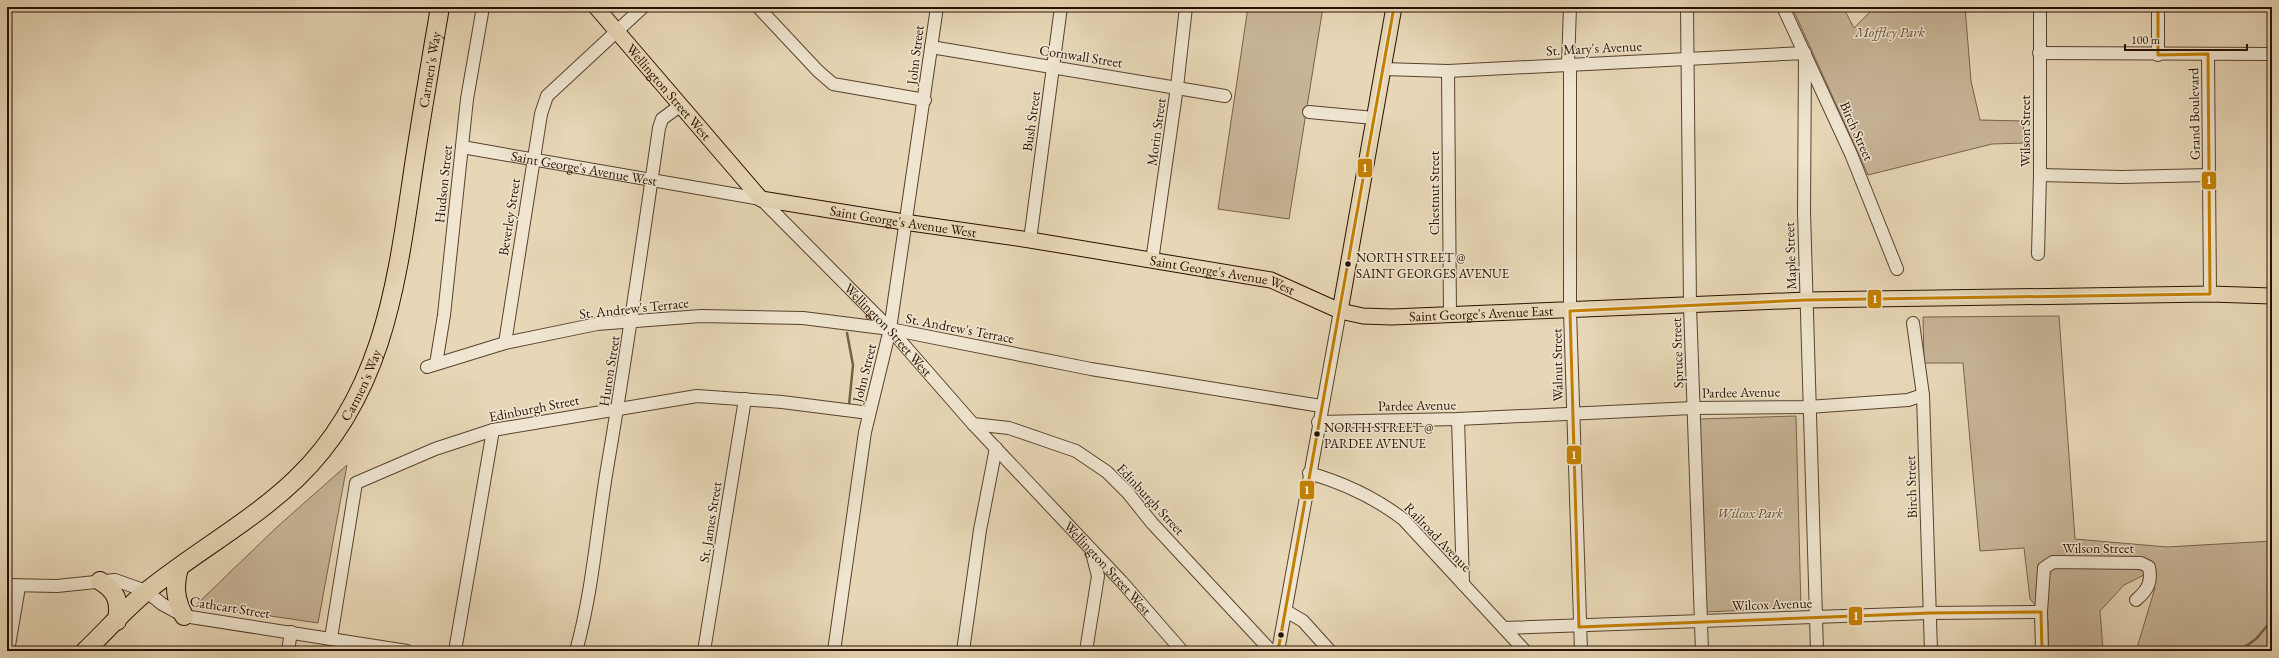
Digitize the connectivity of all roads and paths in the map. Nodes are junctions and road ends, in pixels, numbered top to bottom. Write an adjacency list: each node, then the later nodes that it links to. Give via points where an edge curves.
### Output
1 (440, 7): 73 (highway, Carmen's Way, via 390,312 361,390 345,420 317,457 296,479 276,497)
2 (483, 7): 33 (street, Hudson Street)
3 (596, 7): 15 (main road, Wellington Street West)
4 (643, 7): 15 (street, Beverley Street)
5 (937, 7): 16 (street, John Street)
6 (1061, 7): 24 (street, Bush Street)
7 (1186, 7): 27 (street, Morin Street)
8 (1394, 7): 25 (main road)
9 (1570, 7): 23 (street, Walnut Street)
10 (1687, 7): 22 (street, Spruce Street)
11 (1783, 7): 17 (street, Birch Street)
12 (2040, 7): 18 (street, Wilson Street)
13 (2158, 7): 21 (street)
14 (764, 9): 29 (street, via 818,71 833,84)
15 (618, 31): 30 (main road, Wellington Street West); 34 (street, Beverley Street, via 548,96 541,114)
16 (931, 47): 24 (street, Cornwall Street); 29 (street, John Street)
17 (1806, 53): 22 (street, St. Mary's Avenue); 43 (street, Birch Street); 46 (street, Maple Street, via 1804,212)
18 (2040, 53): 21 (street); 35 (street, Wilson Street)
19 (2208, 54): 20 (street); 21 (street); 36 (street, Grand Boulevard)
20 (2272, 54)
21 (2158, 55)
22 (1688, 58): 23 (street, St. Mary's Avenue); 47 (street, Spruce Street)
23 (1568, 64): 26 (street, St. Mary's Avenue); 49 (street, Walnut Street)
24 (1053, 67): 27 (street, Cornwall Street); 40 (street, Bush Street)
25 (1383, 69): 26 (street, St. Mary's Avenue); 32 (main road)
26 (1448, 71): 50 (street, Chestnut Street)
27 (1177, 87): 28 (street, Cornwall Street); 42 (street, Morin Street)
28 (1225, 96)
29 (924, 100): 39 (street, John Street)
30 (681, 104): 37 (street, Huron Street, via 662,119); 38 (main road, Wellington Street West)
31 (1309, 112): 32 (street)
32 (1374, 118): 48 (main road)
33 (462, 147): 34 (street, Saint George's Avenue West); 57 (street, Hudson Street, via 444,315)
34 (533, 159): 37 (street, Saint George's Avenue West); 55 (street, Beverley Street)
35 (2040, 175): 36 (street); 41 (street, Wilson Street)
36 (2210, 175): 44 (street, Grand Boulevard)
37 (652, 180): 38 (street, Saint George's Avenue West); 51 (street, Huron Street)
38 (761, 199): 39 (main road, Saint George's Avenue West); 53 (street, Wellington Street West)
39 (904, 222): 40 (main road, Saint George's Avenue West); 53 (street, John Street)
40 (1030, 240): 42 (main road, Saint George's Avenue West)
41 (2038, 254)
42 (1152, 261): 48 (main road, Saint George's Avenue West, via 1271,280)
43 (1898, 269)
44 (2210, 294): 45 (main road, Saint George's Avenue East); 46 (main road, Saint George's Avenue East)
45 (2272, 296)
46 (1807, 300): 47 (main road, Saint George's Avenue East); 61 (street, Maple Street)
47 (1690, 305): 49 (main road, Saint George's Avenue East); 63 (street, Spruce Street)
48 (1340, 311): 50 (main road, Saint George's Avenue East, via 1363,316); 60 (street)
49 (1570, 311): 50 (main road, Saint George's Avenue East); 65 (street, Walnut Street)
50 (1450, 315)
51 (632, 322): 53 (street, St. Andrew's Terrace, via 700,316 797,318); 55 (street, St. Andrew's Terrace, via 597,324); 62 (street, Huron Street)
52 (1913, 323): 58 (street, Birch Street)
53 (890, 329): 54 (street, St. Andrew's Terrace); 56 (street, Wellington Street West); 64 (street, John Street)
54 (913, 334): 56 (street, via 909,341); 60 (street, St. Andrew's Terrace, via 1091,369)
55 (505, 343): 57 (street, St. Andrew's Terrace)
56 (911, 353): 68 (street, Wellington Street West)
57 (432, 365)
58 (1923, 395): 61 (street, Pardee Avenue, via 1908,400); 83 (street, Birch Street)
59 (745, 399): 62 (street, Edinburgh Street, via 697,396); 64 (street, Edinburgh Street); 99 (street, St. James Street)
60 (1321, 406): 67 (street)
61 (1808, 407): 63 (street, Pardee Avenue); 85 (street, Maple Street)
62 (619, 408): 69 (street, Edinburgh Street); 98 (street, Huron Street, via 584,622)
63 (1693, 408): 65 (street, Pardee Avenue); 87 (street, Spruce Street)
64 (869, 413): 100 (street, John Street)
65 (1573, 414): 66 (street, Pardee Avenue); 88 (street, Walnut Street)
66 (1458, 419): 67 (street, Pardee Avenue); 76 (street)
67 (1318, 422): 71 (street)
68 (973, 424): 70 (street, Wellington Street West); 104 (street, Edinburgh Street, via 1009,428 1076,451 1107,472)
69 (493, 430): 91 (street, Edinburgh Street, via 435,449 356,483); 97 (street)
70 (996, 448): 72 (street, Wellington Street West); 101 (street, via 980,530)
71 (1309, 473): 76 (street, Railroad Avenue, via 1342,483 1382,504 1403,519); 81 (street)
72 (1091, 550): 75 (street, Wellington Street West); 78 (street, via 1097,567)
73 (179, 568): 79 (highway, Carmen's Way); 84 (highway, via 174,589)
74 (100, 581): 77 (street, Cathcart Street, via 57,586); 79 (street, Cathcart Street, via 115,580); 86 (highway, via 116,594 119,608)
75 (1122, 582): 78 (street, via 1106,581); 103 (street, Wellington Street West)
76 (1463, 584): 89 (street, Railroad Avenue)
77 (13, 586): 93 (street)
78 (1096, 587): 102 (street)
79 (146, 591): 84 (street, Cathcart Street, via 162,604); 86 (highway, Carmen's Way)
80 (2136, 600): 82 (street, Wilson Street, via 2144,594 2150,584 2149,567 2141,563 2053,562 2044,568)
81 (1286, 611): 105 (street); 106 (street, via 1303,621)
82 (2041, 612): 83 (street, Wilcox Avenue); 112 (street, Wilson Street)
83 (1930, 613): 85 (street, Wilcox Avenue); 111 (street, Birch Street)
84 (184, 616): 90 (street, Cathcart Street)
85 (1816, 618): 87 (street, Wilcox Avenue); 110 (street, Maple Street)
86 (117, 621): 94 (highway, Carmen's Way)
87 (1701, 621): 88 (street, Wilcox Avenue); 109 (street, Spruce Street)
88 (1579, 627): 89 (street, Wilcox Avenue); 108 (street, Walnut Street)
89 (1504, 628): 107 (street, Railroad Avenue)
90 (291, 632): 91 (street, Cathcart Street); 95 (street)
91 (332, 638): 92 (street, Cathcart Street)
92 (353, 646): 96 (street, Cathcart Street)
93 (8, 651)
94 (86, 651)
95 (288, 651)
96 (407, 651)
97 (454, 651)
98 (576, 651)
99 (704, 651)
100 (834, 651)
101 (963, 651)
102 (1086, 651)
103 (1182, 651)
104 (1271, 651)
105 (1278, 651)
106 (1330, 651)
107 (1525, 651)
108 (1581, 651)
109 (1702, 651)
110 (1817, 651)
111 (1931, 651)
112 (2042, 651)

